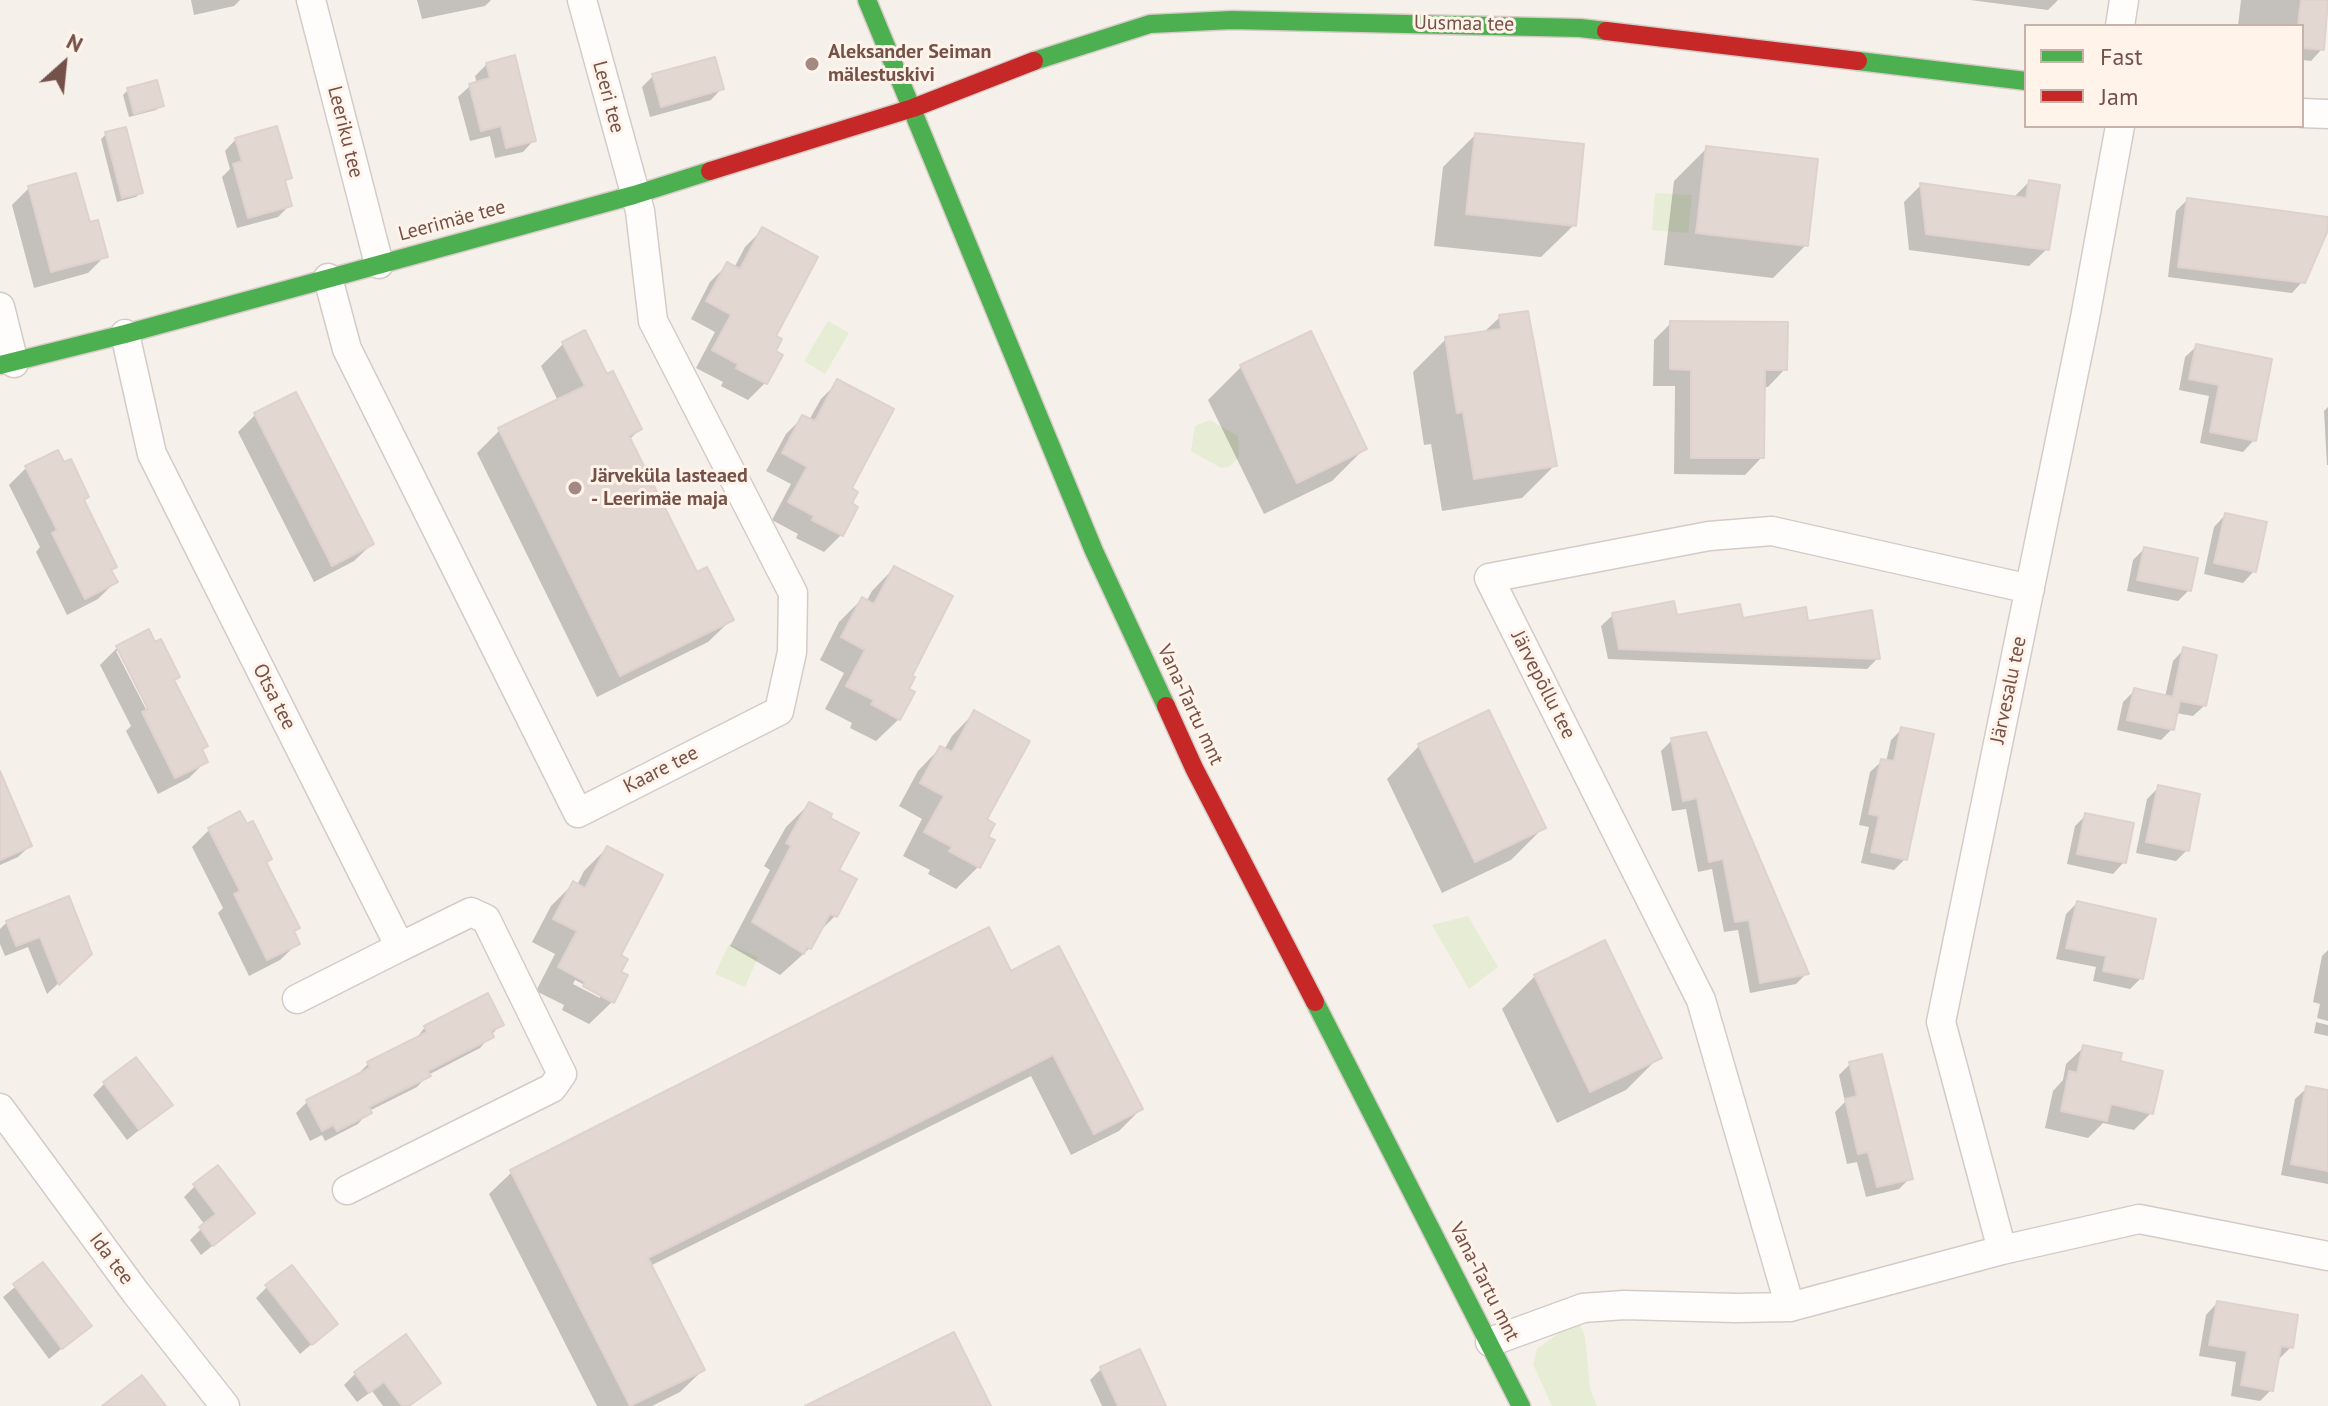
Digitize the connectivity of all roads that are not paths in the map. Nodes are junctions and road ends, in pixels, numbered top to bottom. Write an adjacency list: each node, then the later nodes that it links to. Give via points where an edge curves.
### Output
1 (311, 0): 14 (street, Leeriku tee)
2 (582, 0): 13 (street, Leeri tee)
3 (867, 0): 9 (street, Vana-Tartu mnt)
4 (1578, 0): 7 (street)
5 (2124, 0): 6 (street)
6 (2120, 24)
7 (1580, 28): 8 (street, Uusmaa tee); 9 (street, Uusmaa tee, via 1232,20 1150,24 1058,51)
8 (2024, 81)
9 (913, 108): 13 (street, Leerimäe tee); 27 (street, Vana-Tartu mnt, via 1094,551 1194,768)
10 (2304, 113): 11 (street)
11 (2328, 114)
12 (2120, 128): 19 (street, Järvesalu tee)
13 (634, 195): 14 (street, Leerimäe tee); 15 (street, Kaare tee, via 653,321 793,593 792,652 779,711 578,813 347,349)
14 (379, 264): 15 (street, Leerimäe tee)
15 (328, 278): 17 (street, Leerimäe tee)
16 (0, 307): 18 (street)
17 (125, 334): 18 (street, Leerimäe tee); 20 (street, Otsa tee, via 152,454)
18 (7, 364)
19 (2030, 589): 24 (street, Järvesalu tee, via 1941,1022); 26 (street, Järvepõllu tee, via 1772,531 1709,536 1489,578 1701,1000)
20 (400, 947): 21 (street); 23 (street, via 471,912 486,919 562,1074 552,1088)
21 (297, 999)
22 (0, 1108): 28 (street, Ida tee)
23 (347, 1190)
24 (2002, 1250): 25 (street, via 2139,1219); 26 (street)
25 (2328, 1256)
26 (1790, 1307): 27 (street, via 1583,1308)
27 (1490, 1342): 29 (street, Vana-Tartu mnt)
28 (225, 1406)
29 (1521, 1406)

